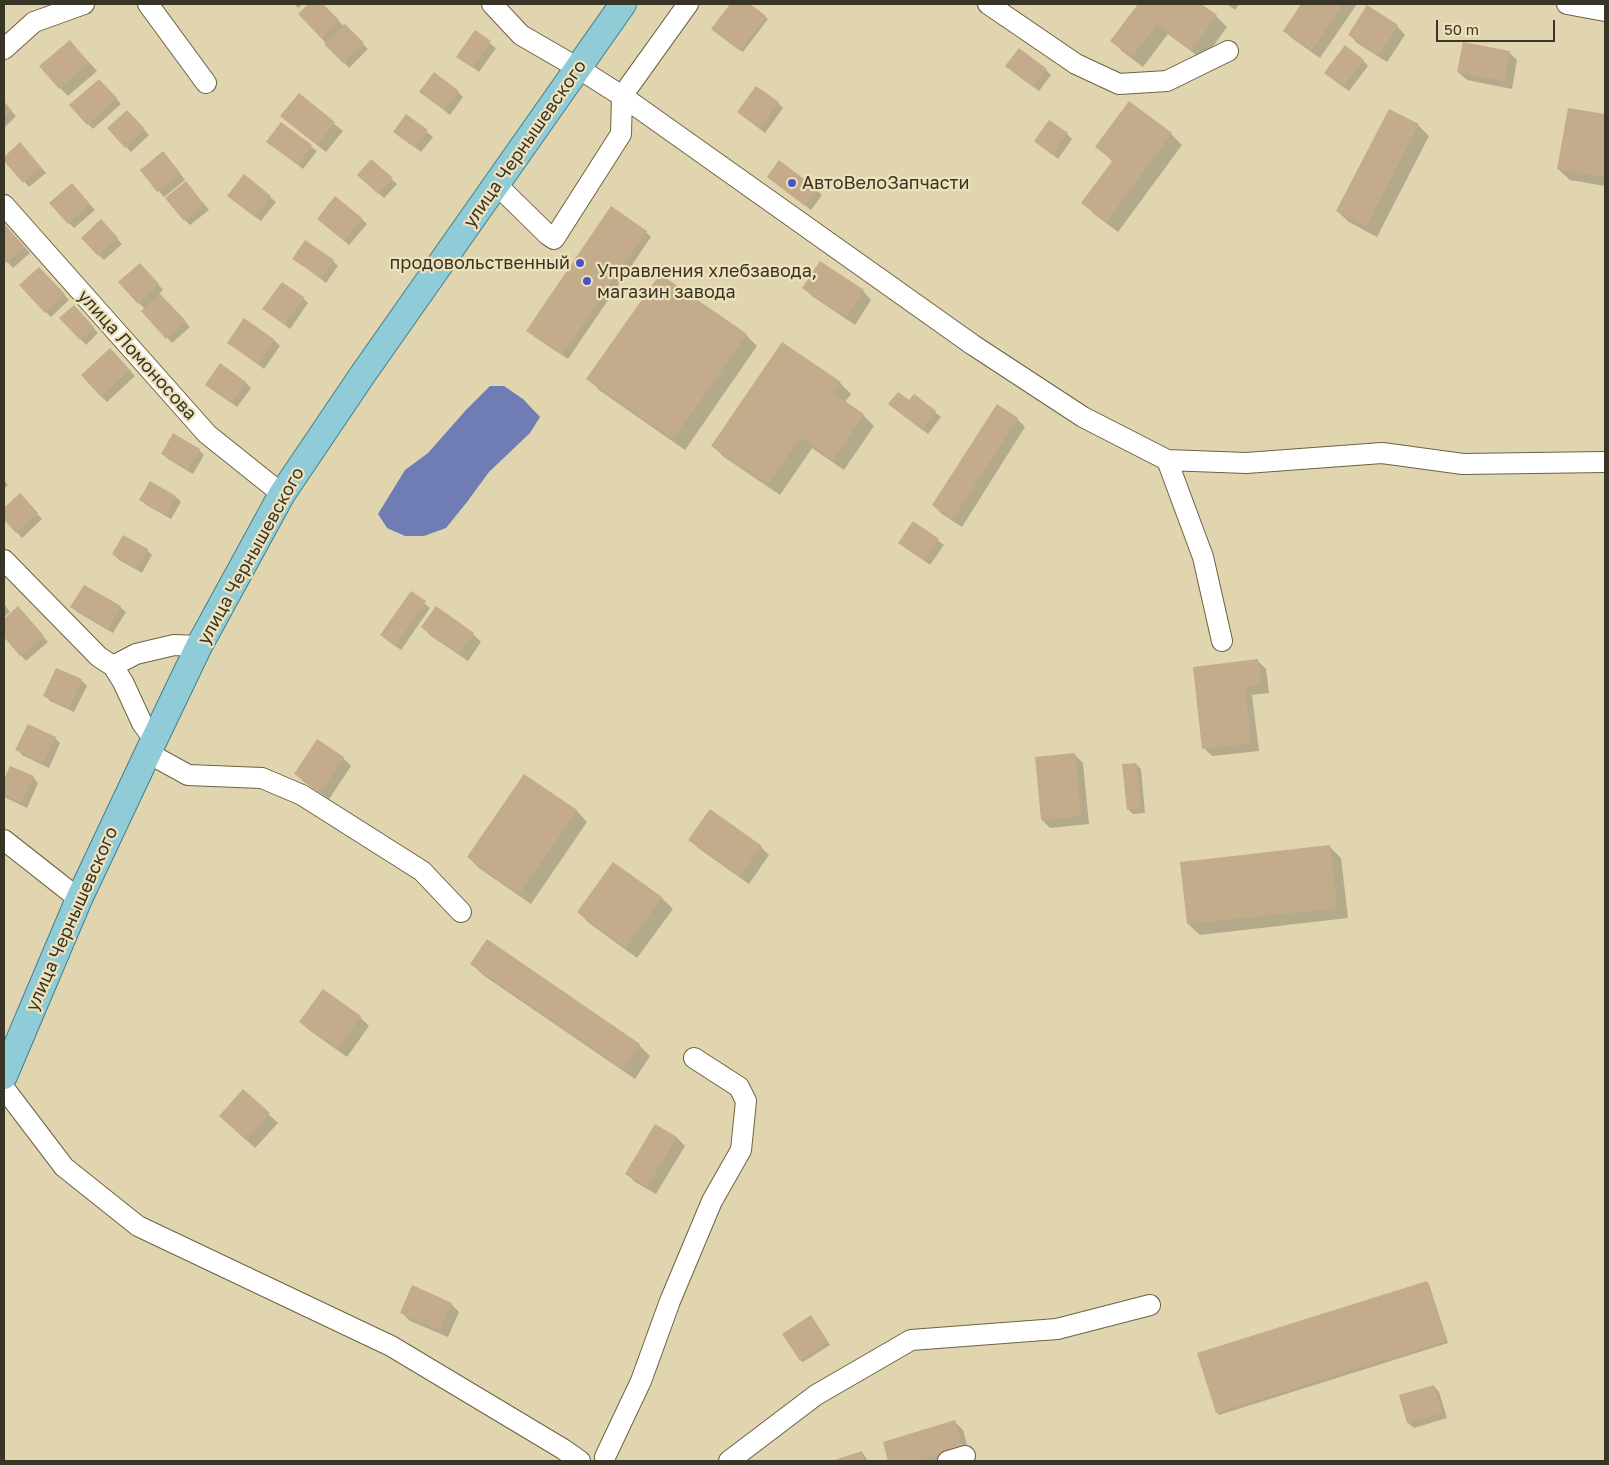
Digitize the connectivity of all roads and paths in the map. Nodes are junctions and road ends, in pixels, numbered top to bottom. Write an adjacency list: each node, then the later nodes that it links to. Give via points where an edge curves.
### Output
1 (84, 4): 9 (street, via 34,22)
2 (148, 4): 12 (street)
3 (492, 4): 11 (street, via 521,35)
4 (623, 4): 11 (main road, улица Чернышевского)
5 (688, 4): 13 (street)
6 (988, 4): 10 (street, via 1076,64 1119,84 1167,81)
7 (1566, 4): 8 (street)
8 (1605, 11)
9 (4, 49)
10 (1228, 51)
11 (578, 68): 13 (street); 14 (main road, улица Чернышевского)
12 (206, 83)
13 (622, 96): 14 (street, via 621,134 554,239); 16 (street, via 973,345 1083,417)
14 (497, 185): 18 (main road, улица Чернышевского)
15 (4, 205): 18 (street, улица Ломоносова, via 207,434)
16 (1167, 460): 17 (street, via 1246,463 1382,453 1462,464); 20 (street, via 1203,557)
17 (1605, 462)
18 (282, 494): 21 (main road, улица Чернышевского)
19 (4, 560): 22 (street, via 99,657)
20 (1222, 641)
21 (199, 646): 22 (street, via 174,645 136,654); 23 (main road, улица Чернышевского)
22 (113, 666): 23 (street)
23 (151, 747): 25 (main road, улица Чернышевского); 26 (street, via 188,775 262,778 302,795 422,871)
24 (4, 840): 25 (street)
25 (79, 899): 28 (main road, улица Чернышевского)
26 (461, 912)
27 (694, 1058): 32 (street, via 739,1087 746,1102 742,1150 712,1202 670,1301)
28 (4, 1076)
29 (4, 1088): 31 (street, via 64,1168 138,1226 391,1346)
30 (1150, 1305): 34 (street, via 1057,1329 911,1340 816,1395)
31 (564, 1449): 32 (street); 33 (street)
32 (613, 1459)
33 (580, 1461)
34 (729, 1461)

